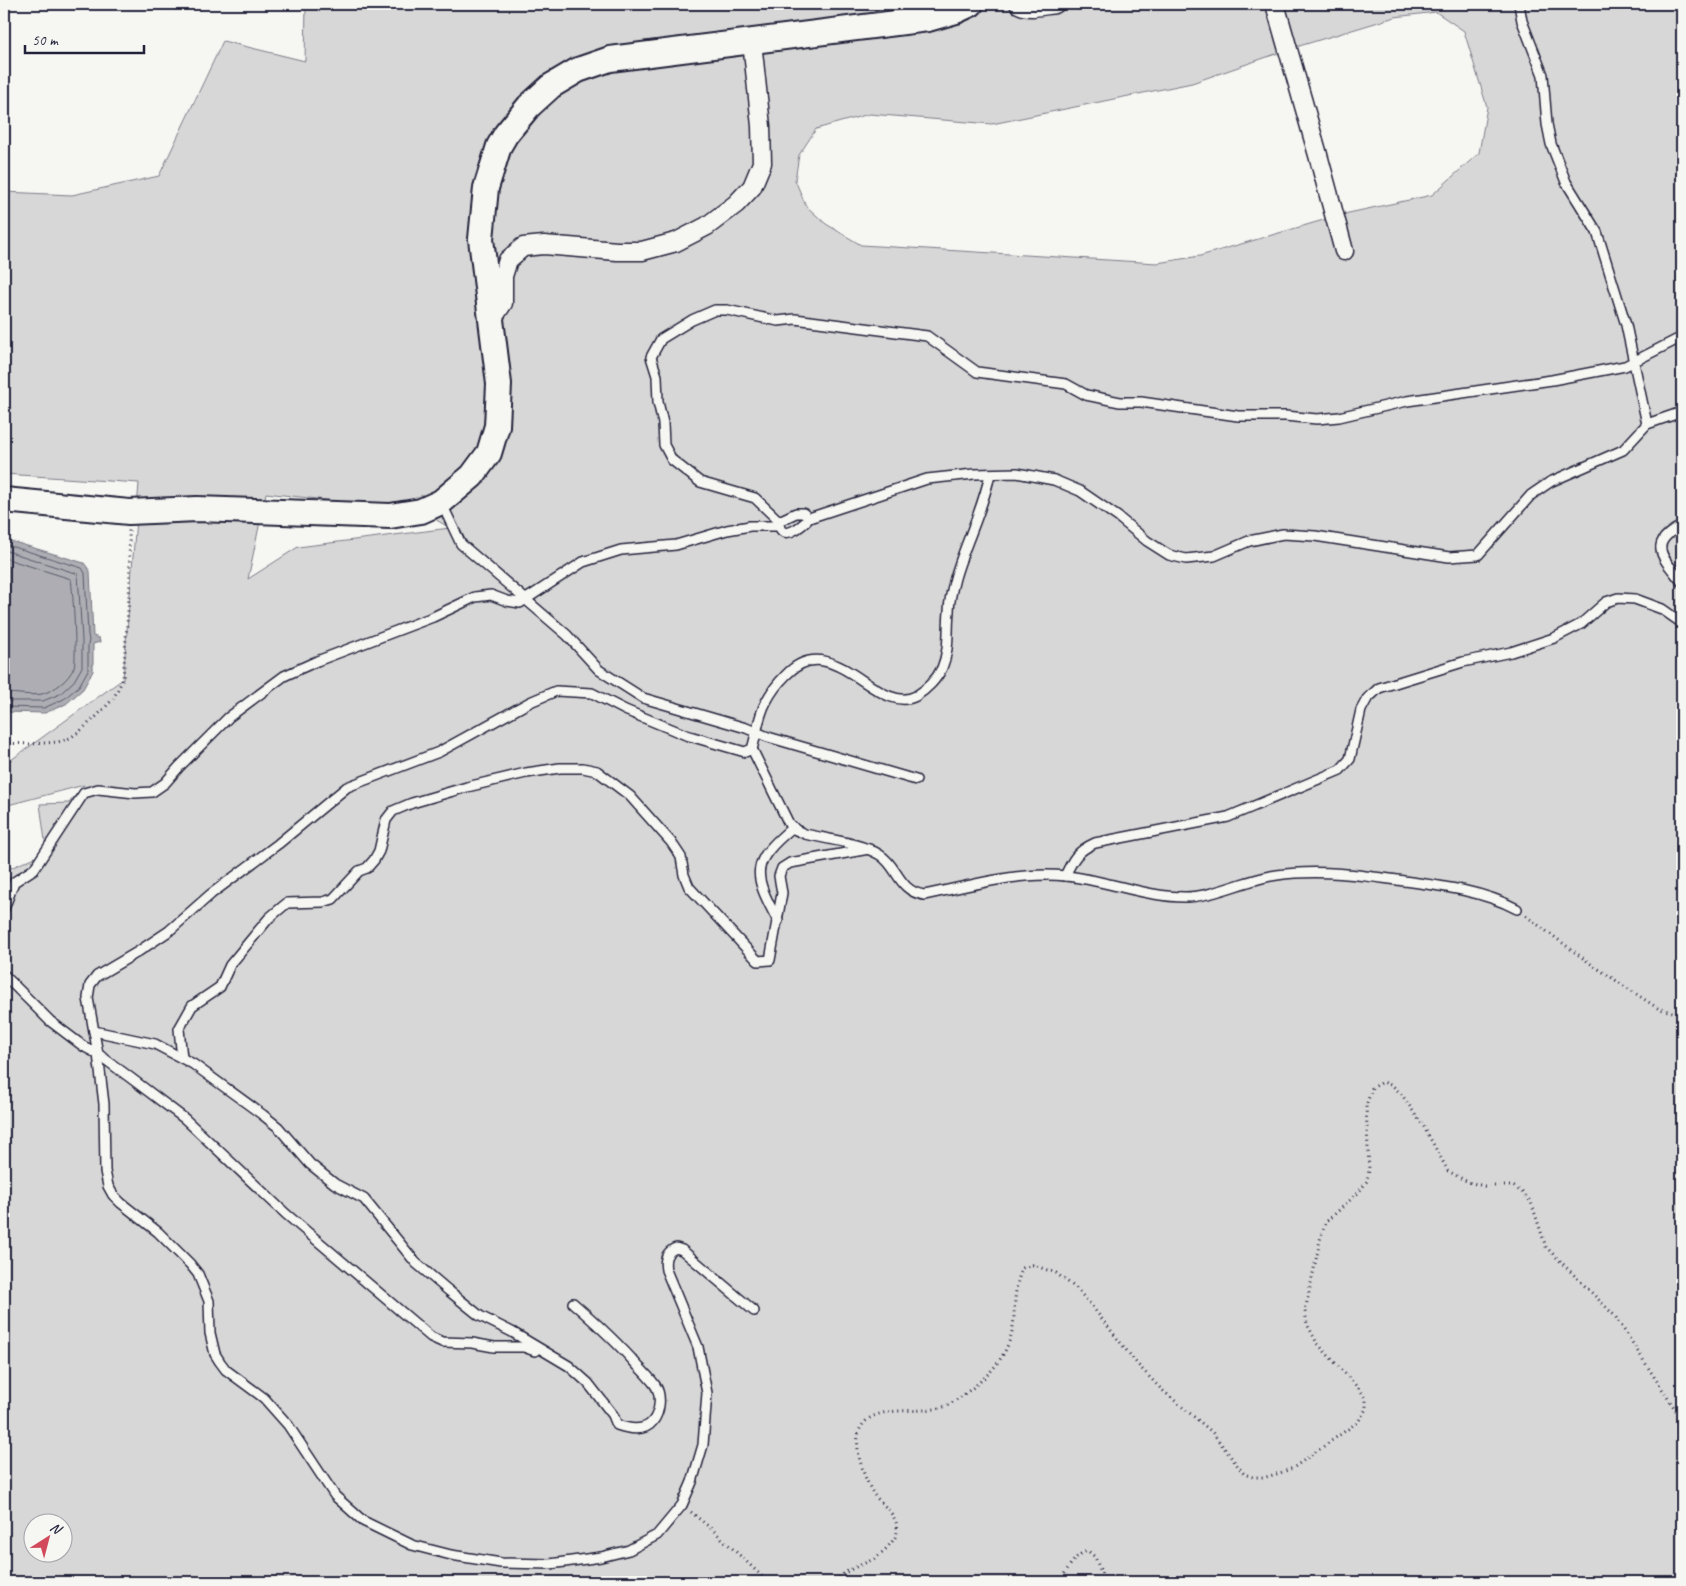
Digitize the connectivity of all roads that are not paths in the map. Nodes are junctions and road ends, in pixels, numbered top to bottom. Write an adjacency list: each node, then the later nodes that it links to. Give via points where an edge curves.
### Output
1 (971, 4): 6 (street, via 956,12 928,19)
2 (1018, 4): 3 (street, via 1036,7)
3 (1055, 4)
4 (1275, 4): 7 (street)
5 (1519, 4): 10 (lane, via 1522,22 1543,75 1551,144 1566,182 1597,232 1626,325)
6 (752, 42): 8 (street, via 610,59 578,70 551,86 529,106 499,146 486,188 481,239); 8 (street, via 762,126 762,164 752,187 736,204 706,226 676,242 642,251 544,245 523,247 508,260 503,276 503,302)
7 (1344, 251)
8 (491, 321): 15 (street, via 499,384 497,426 489,453 472,476)
9 (1682, 337): 10 (lane)
10 (1633, 361): 12 (lane); 17 (lane, via 1625,366 1552,380 1407,401 1339,417 1238,416 1120,402 1086,395 1066,384 977,372 927,336 795,319 778,321 714,310 661,340 651,357 657,376 664,445 672,460 700,482 755,498)
11 (1682, 412): 12 (lane)
12 (1647, 424): 13 (lane, via 1624,450 1572,471 1531,496 1478,555 1449,557 1283,534 1249,541 1214,556 1186,559 1169,555 1147,541 1080,491 1054,480 1017,473)
13 (990, 474): 16 (lane, via 926,479); 22 (lane, via 987,491 955,579 949,611 949,645 941,669 931,684 915,696 900,699 828,661 810,659 792,669 776,686 758,720)
14 (4, 500): 15 (street, via 129,512 197,509 390,516 421,511)
15 (441, 502): 20 (lane, via 461,544)
16 (809, 518): 17 (lane, via 803,513 796,513); 17 (lane, via 794,532 783,530)
17 (779, 523): 20 (lane, via 727,530 676,545 621,550 583,562)
18 (1682, 526): 19 (lane, via 1663,540 1660,548 1661,555)
19 (1682, 582)
20 (526, 600): 22 (lane, via 599,670 643,698); 28 (lane, via 520,603 491,595 475,597 433,617 317,661 284,676 229,717 165,783 152,792 98,789 84,793 34,870 14,882)
21 (1682, 623): 27 (lane, via 1662,609 1635,599 1618,598 1606,602 1581,624 1554,638 1379,688 1361,710 1350,759 1340,770 1228,817 1095,843 1082,849)
22 (756, 732): 23 (lane); 24 (lane)
23 (752, 749): 25 (lane); 32 (lane, via 745,752 735,750 686,734 624,710 592,693 556,691 530,702 439,752 347,787 169,931 97,976 90,985 88,998)
24 (916, 780)
25 (793, 828): 26 (lane, via 805,834); 30 (lane, via 767,851 759,869 766,899)
26 (869, 849): 27 (lane, via 882,856 915,894 924,895 997,880); 30 (lane, via 790,862 782,868)
27 (1065, 876): 29 (lane, via 1162,896 1184,897 1199,896 1275,875 1344,872 1475,894)
28 (4, 909)
29 (1517, 909)
30 (778, 921): 34 (lane, via 770,960 758,960 689,887 681,857 671,842 630,796 597,771 560,768 502,778 437,795 393,811 386,820 374,860 333,899 286,903 269,918 230,965 220,987 192,1006 179,1029)
31 (4, 975): 33 (lane, via 50,1020)
32 (94, 1031): 33 (lane); 34 (lane, via 155,1044)
33 (98, 1054): 36 (lane, via 108,1186 121,1203 158,1232 198,1274 210,1301 214,1354 226,1370 264,1398 288,1425 335,1496 363,1521 412,1545 501,1563 550,1564 629,1550 657,1536 682,1505 692,1482 703,1445 707,1393 698,1347 666,1270 664,1260 670,1250 682,1250); 37 (lane, via 185,1120 286,1214 431,1338 442,1342)
34 (182, 1058): 37 (lane, via 278,1127 310,1164 335,1184 364,1199 416,1263 449,1291 480,1316)
35 (573, 1303): 37 (lane, via 656,1386 658,1413 652,1423 641,1429 618,1425 588,1383 569,1366)
36 (754, 1312)
37 (543, 1351)

